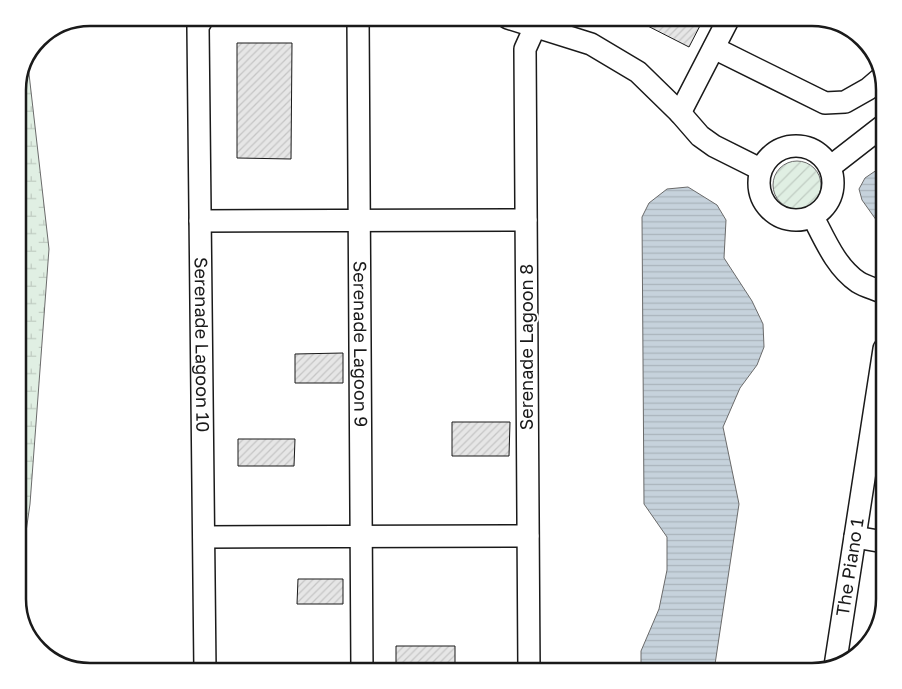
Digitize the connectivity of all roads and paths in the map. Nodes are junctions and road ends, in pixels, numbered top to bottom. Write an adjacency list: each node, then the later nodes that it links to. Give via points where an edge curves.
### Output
1 (199, 26): 15 (street, Serenade Lagoon 10)
2 (358, 26): 13 (street, Serenade Lagoon 9)
3 (535, 26): 14 (street, Serenade Lagoon 8, via 525,49)
4 (549, 26): 8 (street, via 591,44 638,72)
5 (725, 26): 6 (street)
6 (714, 48): 7 (street, via 825,103 845,102); 8 (street)
7 (875, 83)
8 (680, 113): 11 (street, via 700,136 714,146)
9 (876, 132): 10 (street)
10 (830, 167): 11 (street, via 816,150 795,145 774,152); 12 (street, via 834,186 828,204)
11 (760, 169): 12 (street, via 759,192 770,211 791,221)
12 (813, 217): 16 (street, via 840,265 859,283)
13 (359, 220): 14 (street); 15 (street); 18 (street, Serenade Lagoon 9)
14 (526, 220): 19 (street, Serenade Lagoon 8)
15 (200, 221): 20 (street, Serenade Lagoon 10)
16 (876, 290)
17 (876, 401): 21 (street, The Piano 1)
18 (360, 536): 19 (street); 20 (street); 25 (street, Serenade Lagoon 9)
19 (528, 536): 26 (street, Serenade Lagoon 8)
20 (204, 537): 24 (street, Serenade Lagoon 10)
21 (855, 537): 22 (street); 23 (street, The Piano 1)
22 (876, 541)
23 (836, 658)
24 (206, 663)
25 (362, 663)
26 (528, 663)

